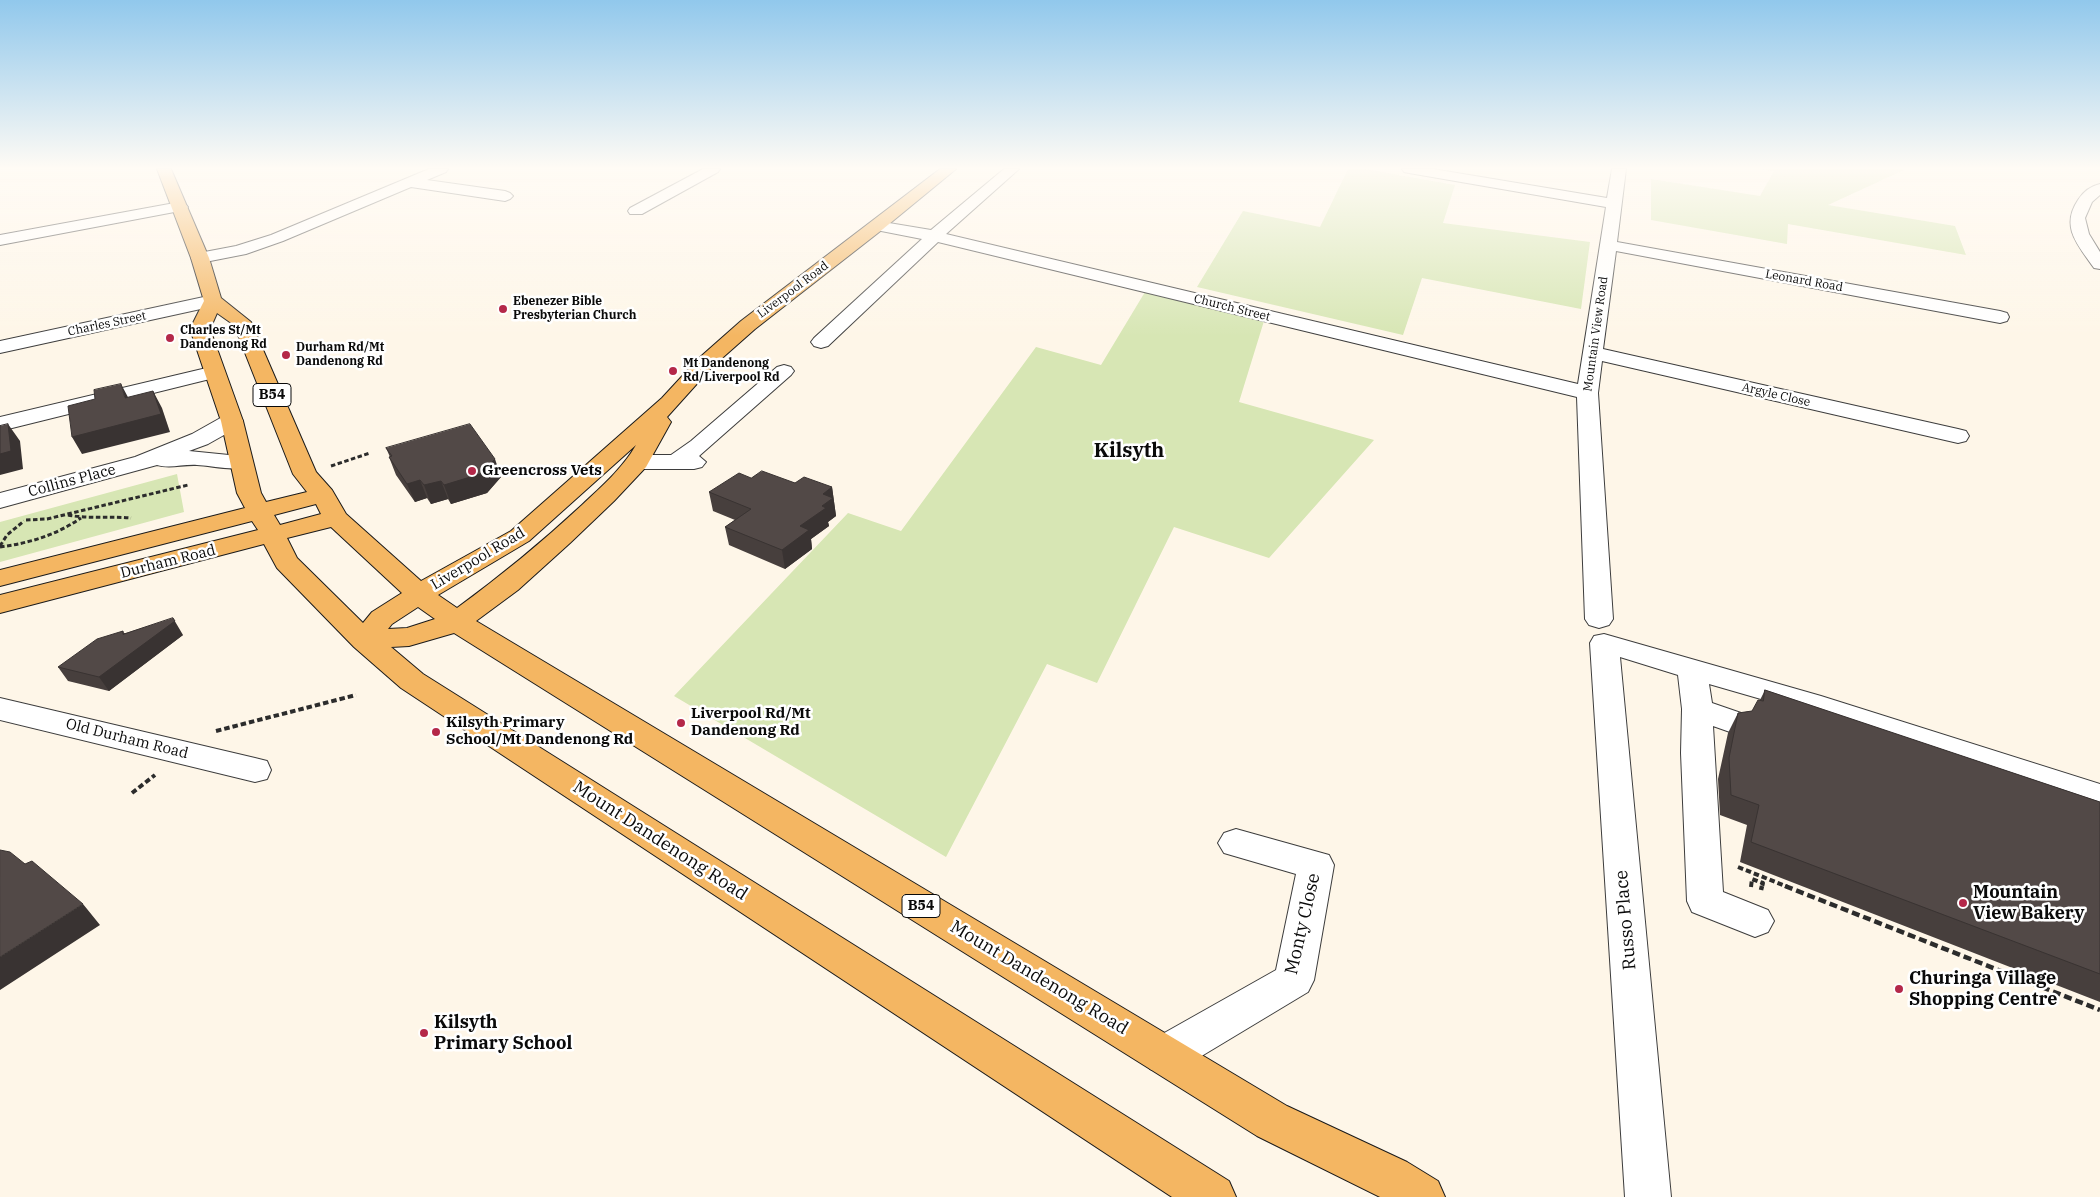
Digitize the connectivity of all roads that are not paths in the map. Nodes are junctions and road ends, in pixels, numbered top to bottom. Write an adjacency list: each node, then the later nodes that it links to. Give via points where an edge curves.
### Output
1 (83, 225): 9 (street)
2 (187, 225): 11 (main road)
3 (308, 225): 11 (street, via 270,241)
4 (949, 225): 8 (street)
5 (1610, 225): 10 (street, Mountain View Road)
6 (2078, 225): 12 (street, via 2079,235)
7 (877, 226): 8 (street, Church Street); 21 (main road, Liverpool Road, via 748,325 705,363)
8 (936, 236): 15 (street); 20 (street, Church Street)
9 (0, 240)
10 (1608, 244): 14 (street, Leonard Road); 17 (street, Mountain View Road)
11 (200, 258): 13 (main road)
12 (2100, 264)
13 (213, 301): 16 (street, Charles Street); 19 (main road, Mount Dandenong Road, via 200,329); 30 (main road, Mount Dandenong Road / B54, via 242,322 305,474)
14 (2000, 317)
15 (821, 342)
16 (0, 347)
17 (1593, 353): 20 (street, Mountain View Road); 24 (street, Argyle Close)
18 (784, 371): 28 (street, via 700,446)
19 (215, 372): 22 (main road, Mount Dandenong Road); 23 (street)
20 (1586, 393): 39 (street, Mountain View Road)
21 (670, 403): 27 (main road, Liverpool Road); 36 (main road, Liverpool Road, via 520,536)
22 (232, 421): 25 (street); 26 (main road, Mount Dandenong Road)
23 (0, 424)
24 (1958, 436)
25 (143, 462): 26 (street, via 195,458); 31 (street, Collins Place)
26 (241, 462): 32 (main road, Mount Dandenong Road, via 249,494)
27 (638, 462): 28 (street); 38 (main road, Liverpool Road, via 561,538)
28 (676, 462): 29 (street)
29 (709, 463)
30 (323, 495): 32 (main road, Durham Road); 33 (main road, Mount Dandenong Road / B54)
31 (0, 501)
32 (260, 510): 34 (main road, Mount Dandenong Road); 35 (main road, Durham Road)
33 (336, 518): 34 (main road, Durham Road); 36 (main road, Mount Dandenong Road / B54)
34 (273, 535): 37 (main road, Durham Road); 40 (main road, Mount Dandenong Road, via 286,562)
35 (0, 578)
36 (419, 594): 38 (main road, Mount Dandenong Road / B54); 40 (main road, Liverpool Road, via 382,618)
37 (0, 604)
38 (457, 622): 40 (main road, via 409,637); 49 (main road, Mount Dandenong Road / B54)
39 (1602, 631): 41 (street); 52 (street, Russo Place)
40 (364, 640): 51 (main road, Mount Dandenong Road, via 412,681)
41 (1692, 668): 43 (street); 46 (street)
42 (0, 709): 45 (street, Old Durham Road)
43 (1698, 710): 44 (street); 48 (street, via 1697,753 1705,901)
44 (1730, 721)
45 (255, 770)
46 (2100, 797)
47 (1236, 843): 49 (street, Monty Close, via 1316,865 1294,980)
48 (1752, 907)
49 (1165, 1055): 50 (main road, Mount Dandenong Road / B54, via 1272,1121)
50 (1398, 1191)
51 (1213, 1197)
52 (1648, 1197)

